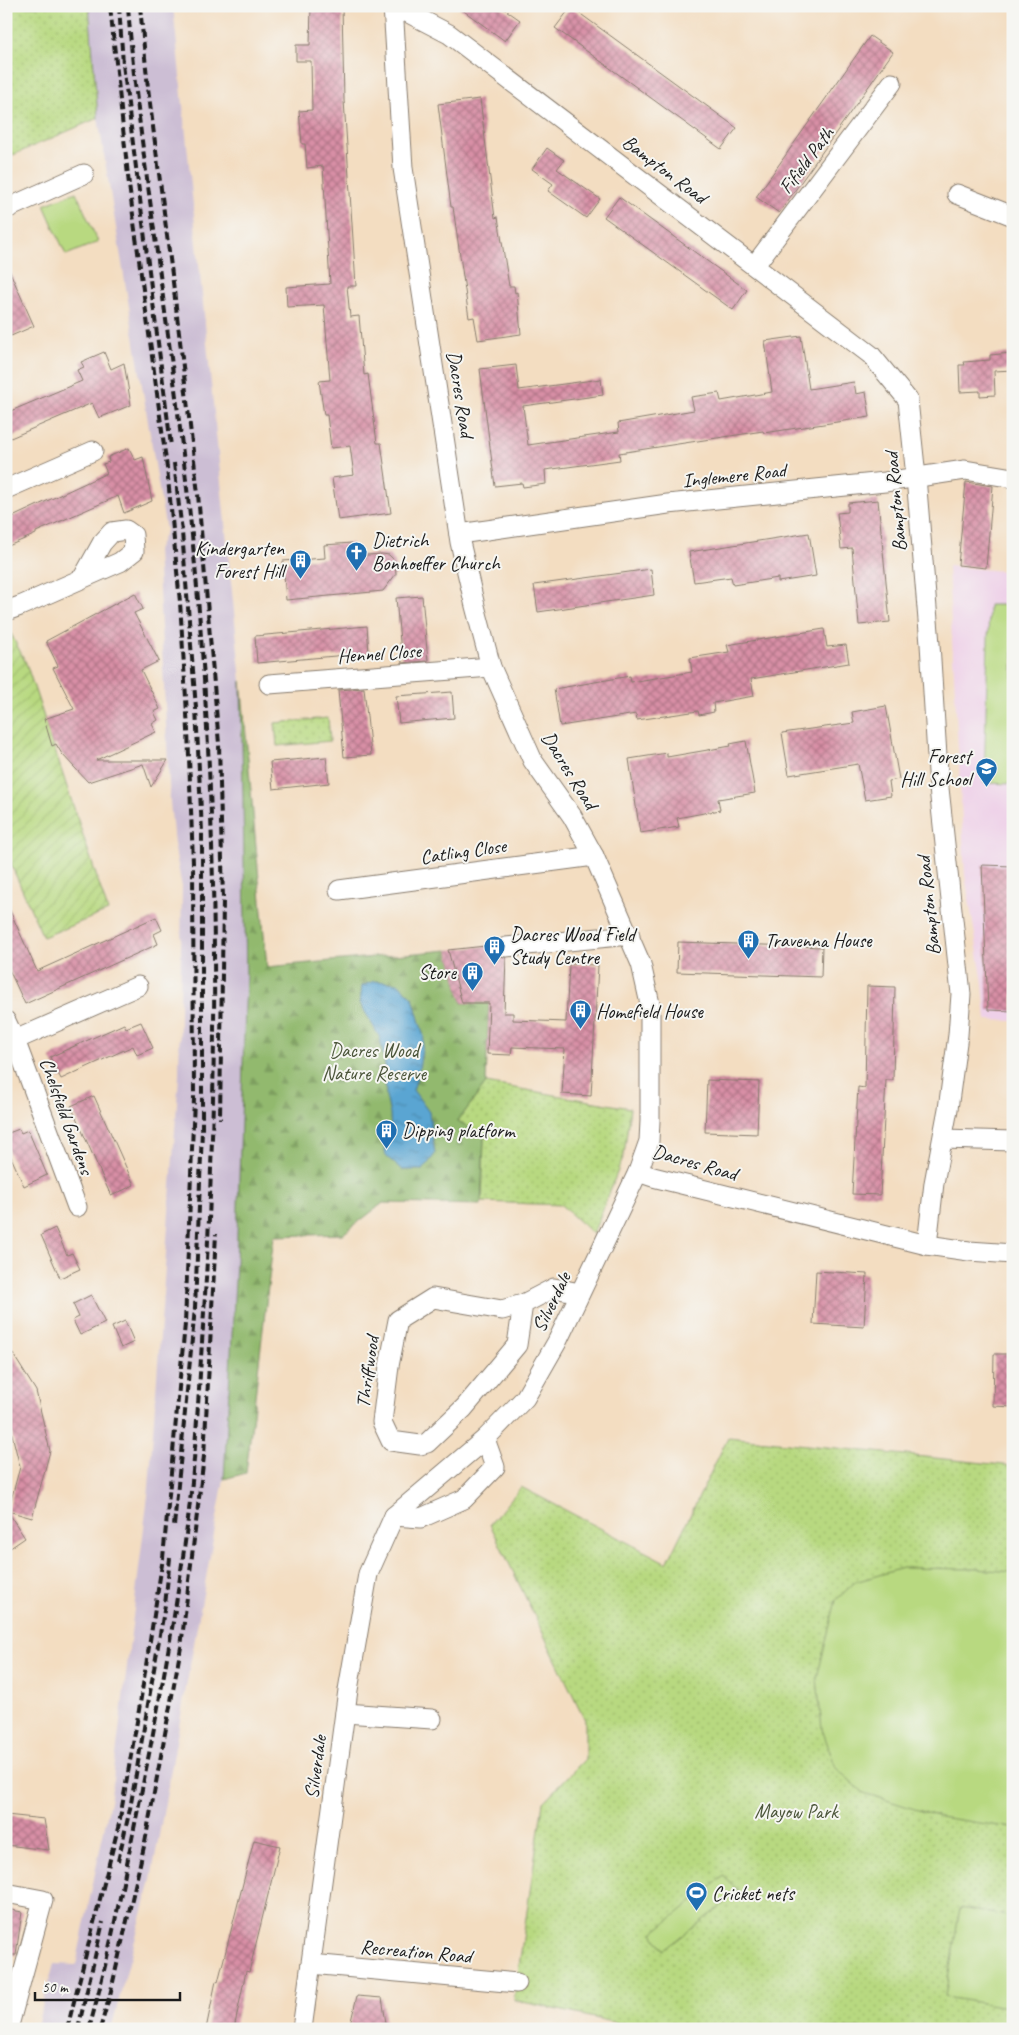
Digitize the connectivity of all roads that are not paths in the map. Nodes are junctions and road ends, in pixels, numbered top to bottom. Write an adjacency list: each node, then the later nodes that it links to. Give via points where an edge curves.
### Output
1 (394, 6): 7 (street, Bampton Road, via 449,34); 12 (street, Dacres Road, via 403,168)
2 (892, 83): 7 (street, Fifield Path)
3 (84, 174): 5 (street)
4 (957, 194): 6 (street)
5 (6, 209)
6 (1013, 216)
7 (755, 264): 9 (street, Bampton Road, via 871,354 908,400)
8 (93, 451): 11 (street)
9 (916, 477): 10 (street, Inglemere Road, via 965,470); 12 (street, Inglemere Road, via 668,504); 24 (street, Bampton Road, via 939,788 961,994 960,1024)
10 (1013, 478)
11 (6, 489)
12 (459, 534): 15 (street, Dacres Road)
13 (82, 579): 14 (street)
14 (6, 612)
15 (491, 667): 16 (street, Hennel Close); 17 (street, Dacres Road, via 533,761 572,816)
16 (269, 684)
17 (594, 856): 18 (street, Catling Close); 19 (street, Dacres Road)
18 (339, 890)
19 (630, 935): 20 (street); 26 (street, Dacres Road, via 650,1004 650,1131)
20 (506, 947)
21 (138, 986): 23 (street, Chelsfield Gardens)
22 (6, 1021): 23 (street, Chelsfield Gardens)
23 (15, 1040): 27 (street, Chelsfield Gardens)
24 (943, 1139): 25 (street); 28 (street, Bampton Road)
25 (1013, 1141)
26 (638, 1172): 28 (street, Dacres Road); 30 (street, Silverdale)
27 (77, 1207)
28 (927, 1245): 29 (street, Dacres Road)
29 (1013, 1254)
30 (580, 1293): 31 (street, Thriffwood, via 554,1288); 32 (street, Silverdale, via 525,1398)
31 (524, 1304): 31 (street, Thriffwood, via 517,1345 464,1408 427,1443 391,1441 382,1422 398,1320 433,1298 502,1310)
32 (485, 1439): 33 (street, Silverdale); 33 (street, via 495,1467 464,1499 421,1518)
33 (394, 1516): 34 (street, Silverdale, via 368,1574)
34 (345, 1713): 35 (street); 37 (street, Silverdale)
35 (432, 1719)
36 (6, 1893): 39 (street, via 43,1900)
37 (311, 1964): 38 (street, Recreation Road); 40 (street, Silverdale)
38 (518, 1983)
39 (8, 2029)
40 (302, 2029)

